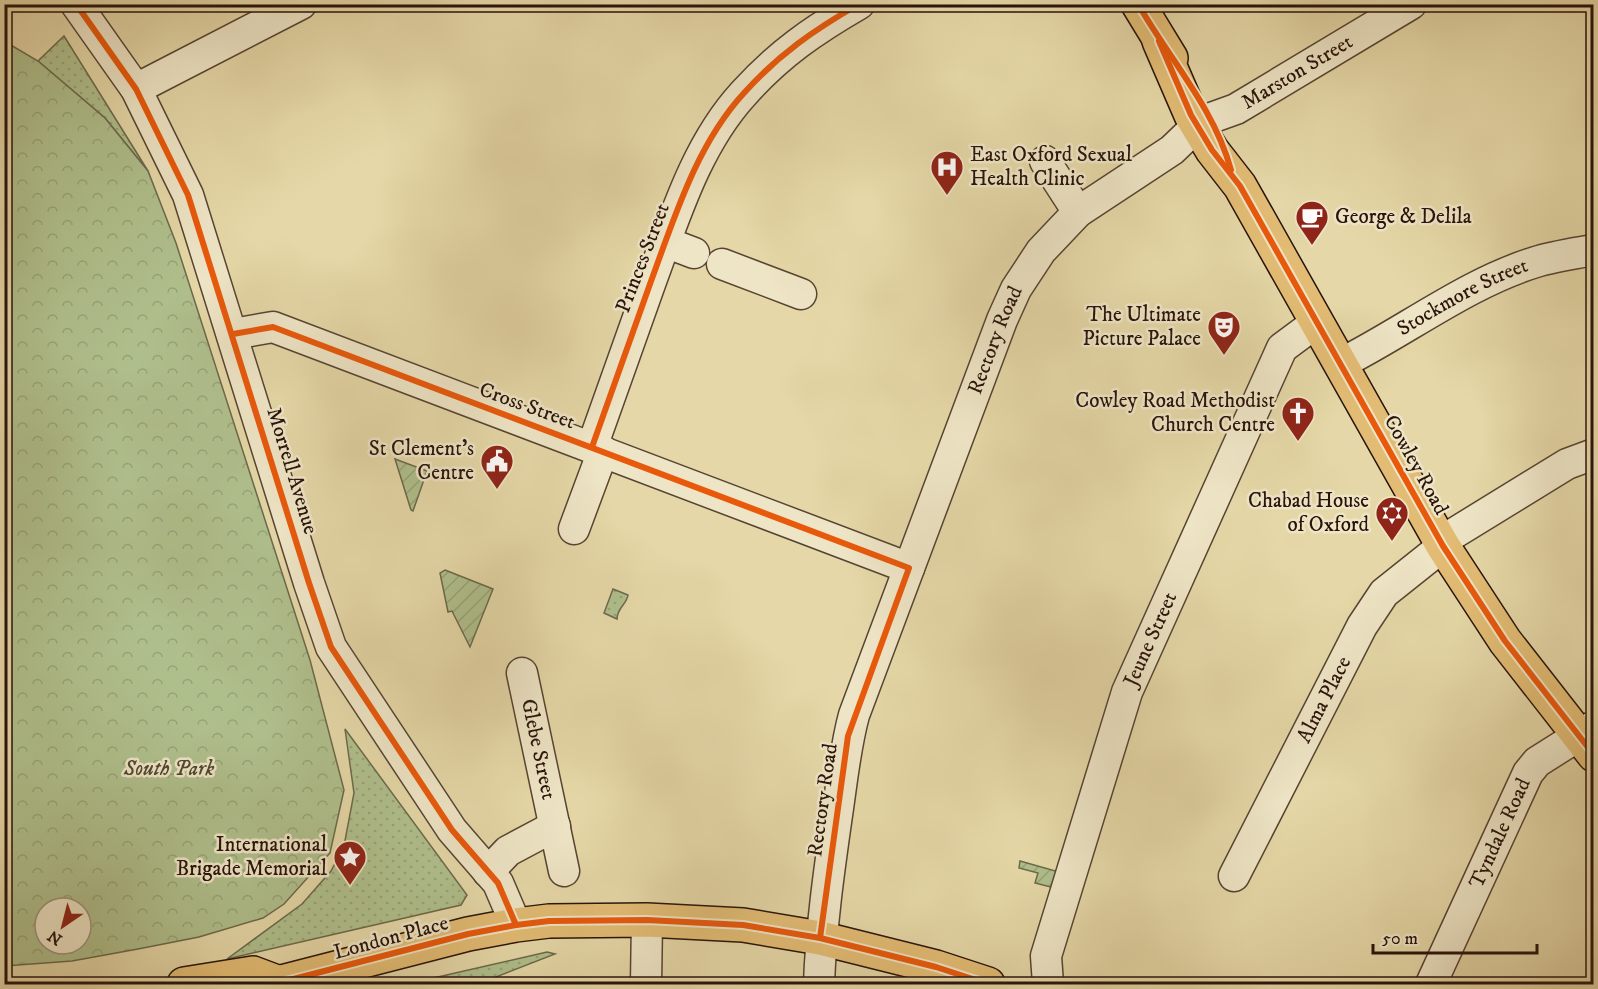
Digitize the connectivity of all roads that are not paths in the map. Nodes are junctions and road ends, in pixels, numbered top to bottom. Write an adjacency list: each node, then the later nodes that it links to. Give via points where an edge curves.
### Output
1 (76, 4): 6 (street, Morrell Avenue)
2 (301, 4): 6 (street)
3 (859, 4): 10 (street, Princes Street, via 786,50 743,94 718,126 699,161)
4 (1138, 4): 7 (main road, Cowley Road)
5 (1411, 4): 7 (street, Marston Street, via 1236,110)
6 (136, 89): 16 (street, Morrell Avenue, via 188,195)
7 (1204, 122): 9 (street, Rectory Road, via 1172,150); 15 (main road, Cowley Road, via 1223,141 1233,176)
8 (1045, 161): 9 (street)
9 (1078, 212): 22 (street, Rectory Road, via 1041,251 1016,289)
10 (665, 242): 12 (street); 18 (street, Princes Street)
11 (1593, 250): 17 (street, Stockmore Street, via 1539,261 1469,290)
12 (694, 253)
13 (722, 264): 14 (street)
14 (801, 294)
15 (1317, 322): 17 (main road, Cowley Road); 37 (street, Jeune Street, via 1282,348 1127,692 1046,956)
16 (233, 334): 18 (street, Cross Street, via 273,327); 27 (street, Morrell Avenue, via 331,647 452,830)
17 (1340, 364): 21 (main road, Cowley Road)
18 (597, 449): 20 (street, Princes Street); 22 (street, Cross Street)
19 (1593, 454): 21 (street, Alma Place, via 1568,464)
20 (574, 529)
21 (1441, 544): 24 (main road, Cowley Road, via 1505,641); 28 (street, Alma Place, via 1384,593 1362,627)
22 (909, 568): 31 (street, Rectory Road, via 848,736)
23 (522, 673): 25 (street, Glebe Street)
24 (1589, 739): 38 (street, Tyndale Road, via 1537,762 1528,773)
25 (555, 826): 26 (street, Glebe Street); 27 (street, Glebe Street, via 508,851)
26 (564, 871)
27 (488, 872): 30 (street, Morrell Avenue, via 504,893)
28 (1234, 876)
29 (647, 920): 30 (main road, London Place); 31 (main road, London Place, via 743,925); 34 (street)
30 (516, 925): 32 (main road, London Place)
31 (820, 938): 35 (street, Rectory Road); 36 (main road, London Place)
32 (276, 983): 33 (main road, London Place, via 253,973)
33 (184, 984)
34 (646, 984)
35 (819, 984)
36 (988, 984)
37 (1048, 984)
38 (1431, 984)

